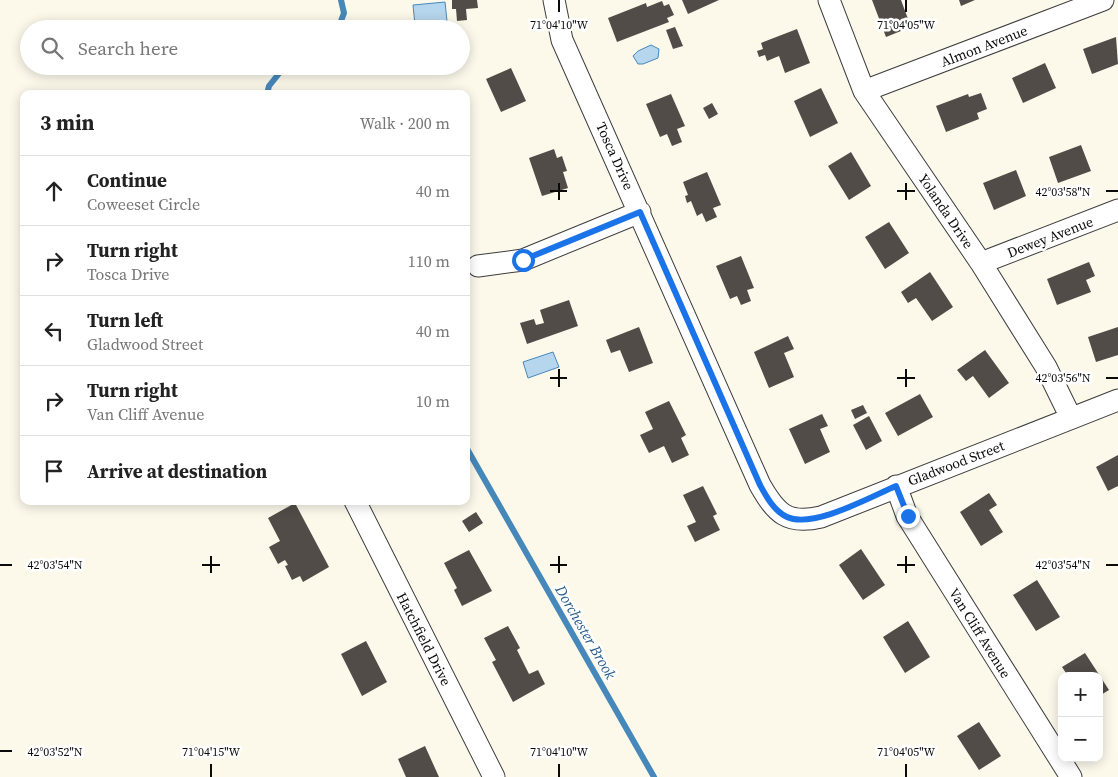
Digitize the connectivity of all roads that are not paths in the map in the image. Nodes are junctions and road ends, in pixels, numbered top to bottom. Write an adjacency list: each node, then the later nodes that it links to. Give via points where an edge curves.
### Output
1 (554, 0): 6 (street, Tosca Drive, via 562,40)
2 (829, 0): 4 (street, Yolanda Drive)
3 (1104, 0): 4 (street, Almon Avenue)
4 (864, 91): 7 (street, Yolanda Drive)
5 (1118, 210): 7 (street, Dewey Avenue)
6 (640, 212): 8 (street, via 523,260); 13 (street, Tosca Drive, via 760,485 778,512)
7 (981, 263): 10 (street, Yolanda Drive, via 1046,367)
8 (478, 266)
9 (1118, 400): 10 (street, Gladwood Street)
10 (1071, 418): 11 (street, Gladwood Street)
11 (896, 486): 13 (street, Gladwood Street, via 821,517); 15 (street, Van Cliff Avenue, via 908,516)
12 (357, 505): 14 (street, Hatchfield Drive)
13 (793, 519)
14 (494, 777)
15 (1070, 777)

